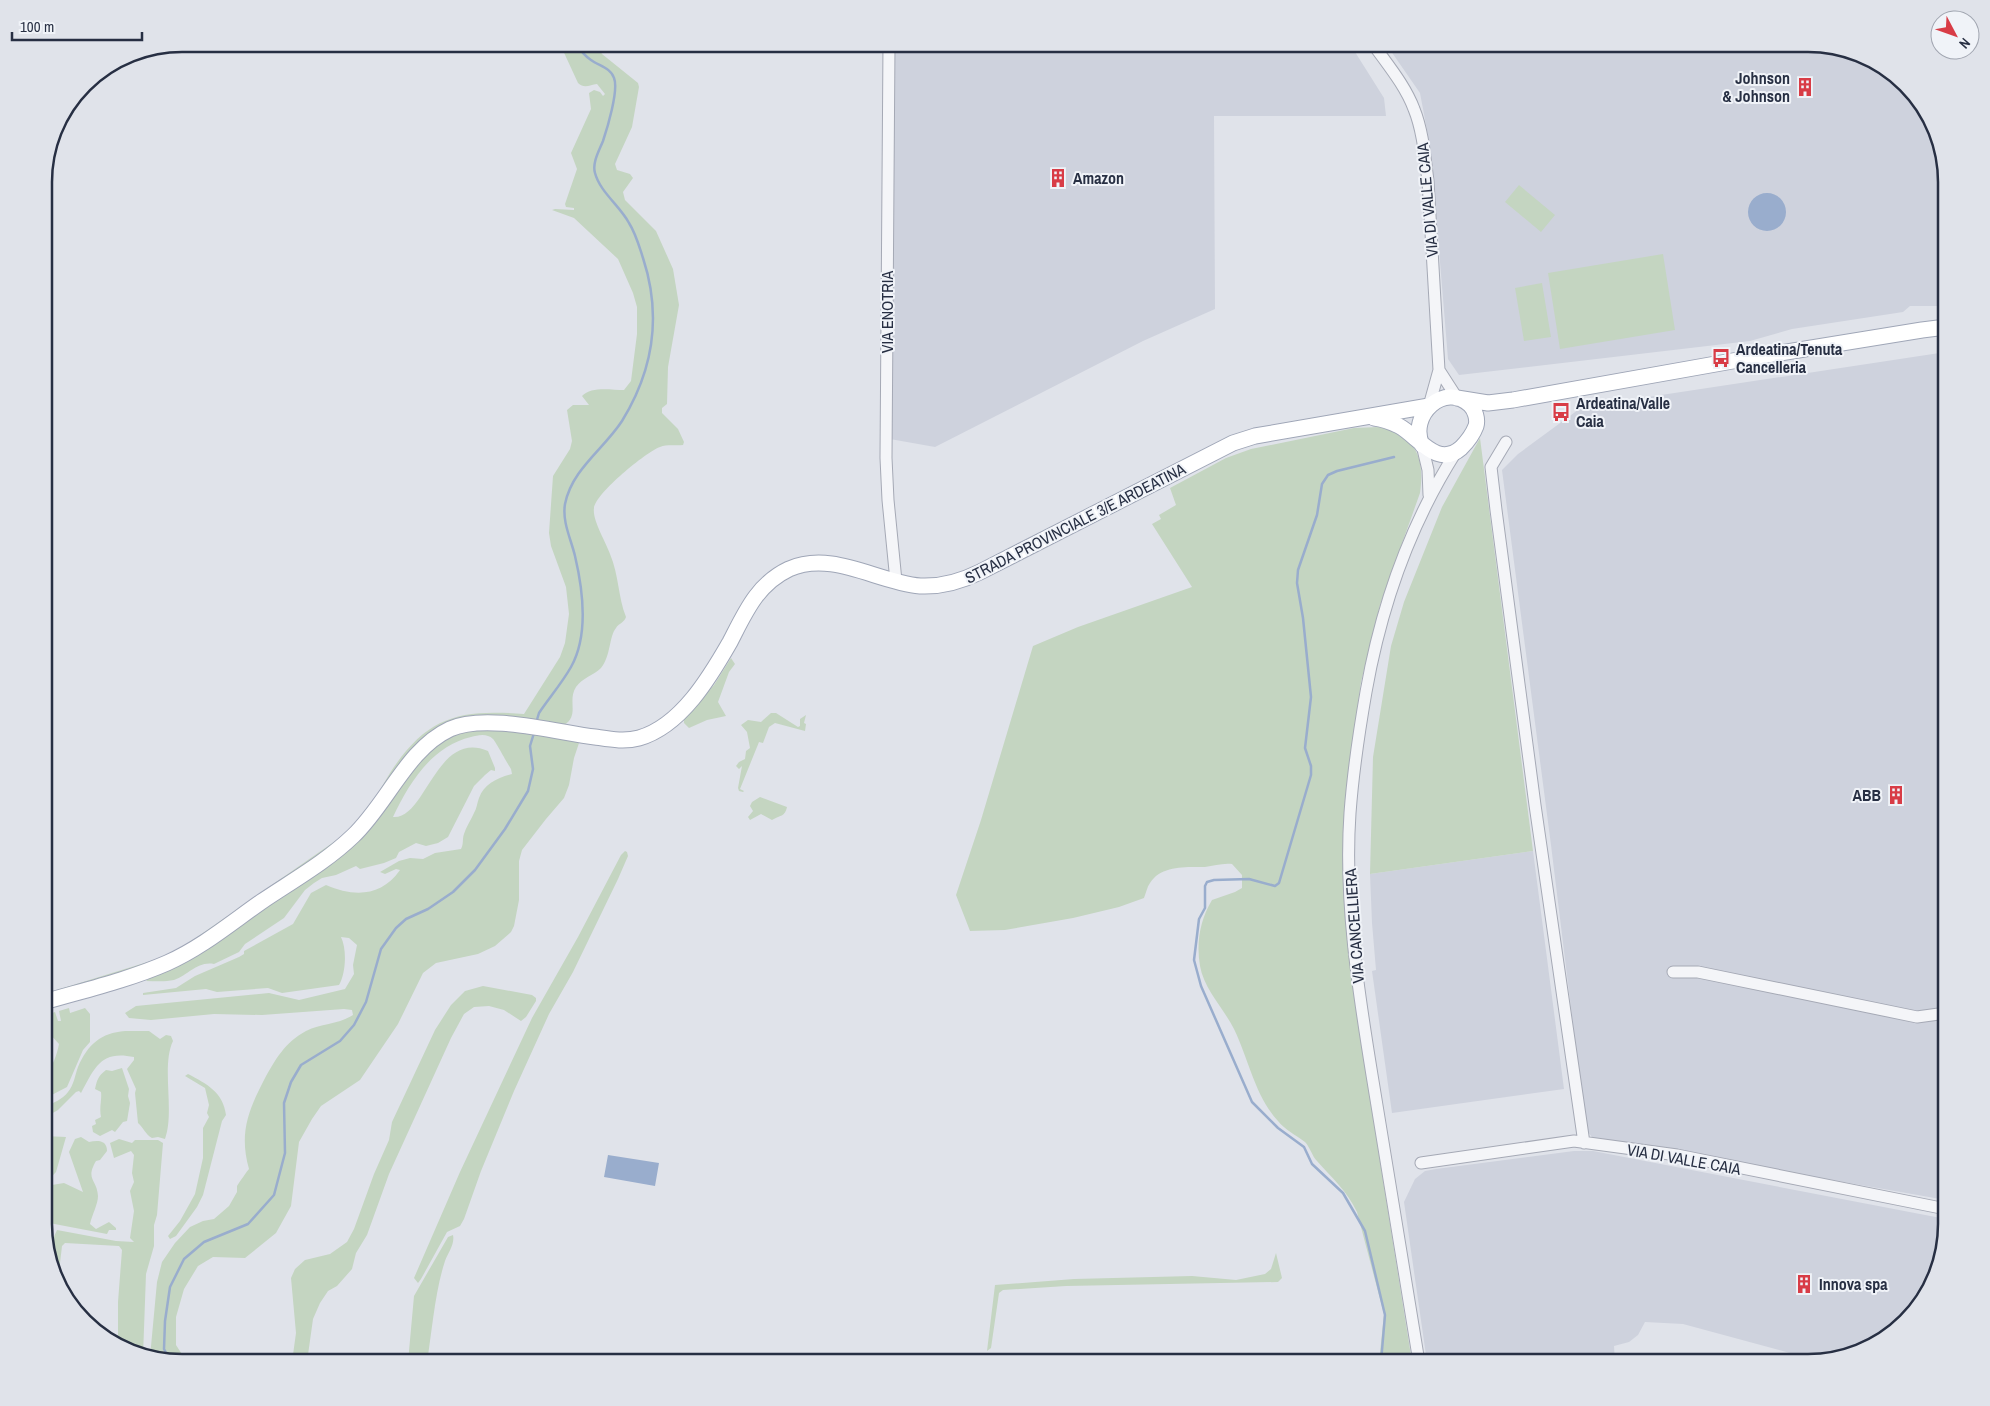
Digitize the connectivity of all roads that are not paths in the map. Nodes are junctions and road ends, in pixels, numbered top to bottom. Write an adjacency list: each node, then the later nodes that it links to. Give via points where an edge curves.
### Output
1 (889, 52): 14 (street, VIA ENOTRIA, via 886,458)
2 (1378, 52): 4 (street, VIA DI VALLE CAIA, via 1415,110 1420,133 1428,181)
3 (1938, 328): 6 (main road)
4 (1439, 370): 5 (street, VIA DI VALLE CAIA); 7 (street, VIA DI VALLE CAIA)
5 (1457, 398): 6 (main road, via 1488,402); 7 (main road, via 1442,399); 9 (main road, via 1474,410)
6 (1513, 400): 9 (main road, via 1492,410)
7 (1429, 406): 8 (main road, STRADA PROVINCIALE 3/E ARDEATINA); 11 (main road, via 1418,427)
8 (1370, 417): 11 (main road, via 1399,426); 14 (main road, STRADA PROVINCIALE 3/E ARDEATINA, via 1255,436 1233,443 961,580 925,586)
9 (1476, 426): 12 (main road)
10 (1506, 442): 18 (street, via 1491,467)
11 (1422, 445): 12 (main road, via 1435,453 1447,455); 13 (street, VIA CANCELLIERA, via 1428,470)
12 (1456, 452): 13 (street, VIA CANCELLIERA)
13 (1429, 497): 21 (street, VIA CANCELLIERA, via 1391,588 1376,643 1355,757 1349,850 1360,999)
14 (896, 581): 16 (main road, STRADA PROVINCIALE 3/E ARDEATINA, via 823,563 806,564 774,578 754,598 706,680 683,708 646,736 627,740 522,725 473,723 444,732 426,745 372,816 342,846 191,950 159,966)
15 (1673, 972): 17 (street, via 1698,972 1917,1017)
16 (53, 999)
17 (1938, 1014)
18 (1584, 1143): 19 (street, VIA DI VALLE CAIA, via 1574,1141); 20 (street, VIA DI VALLE CAIA, via 1677,1155)
19 (1421, 1163)
20 (1938, 1207)
21 (1418, 1354)

